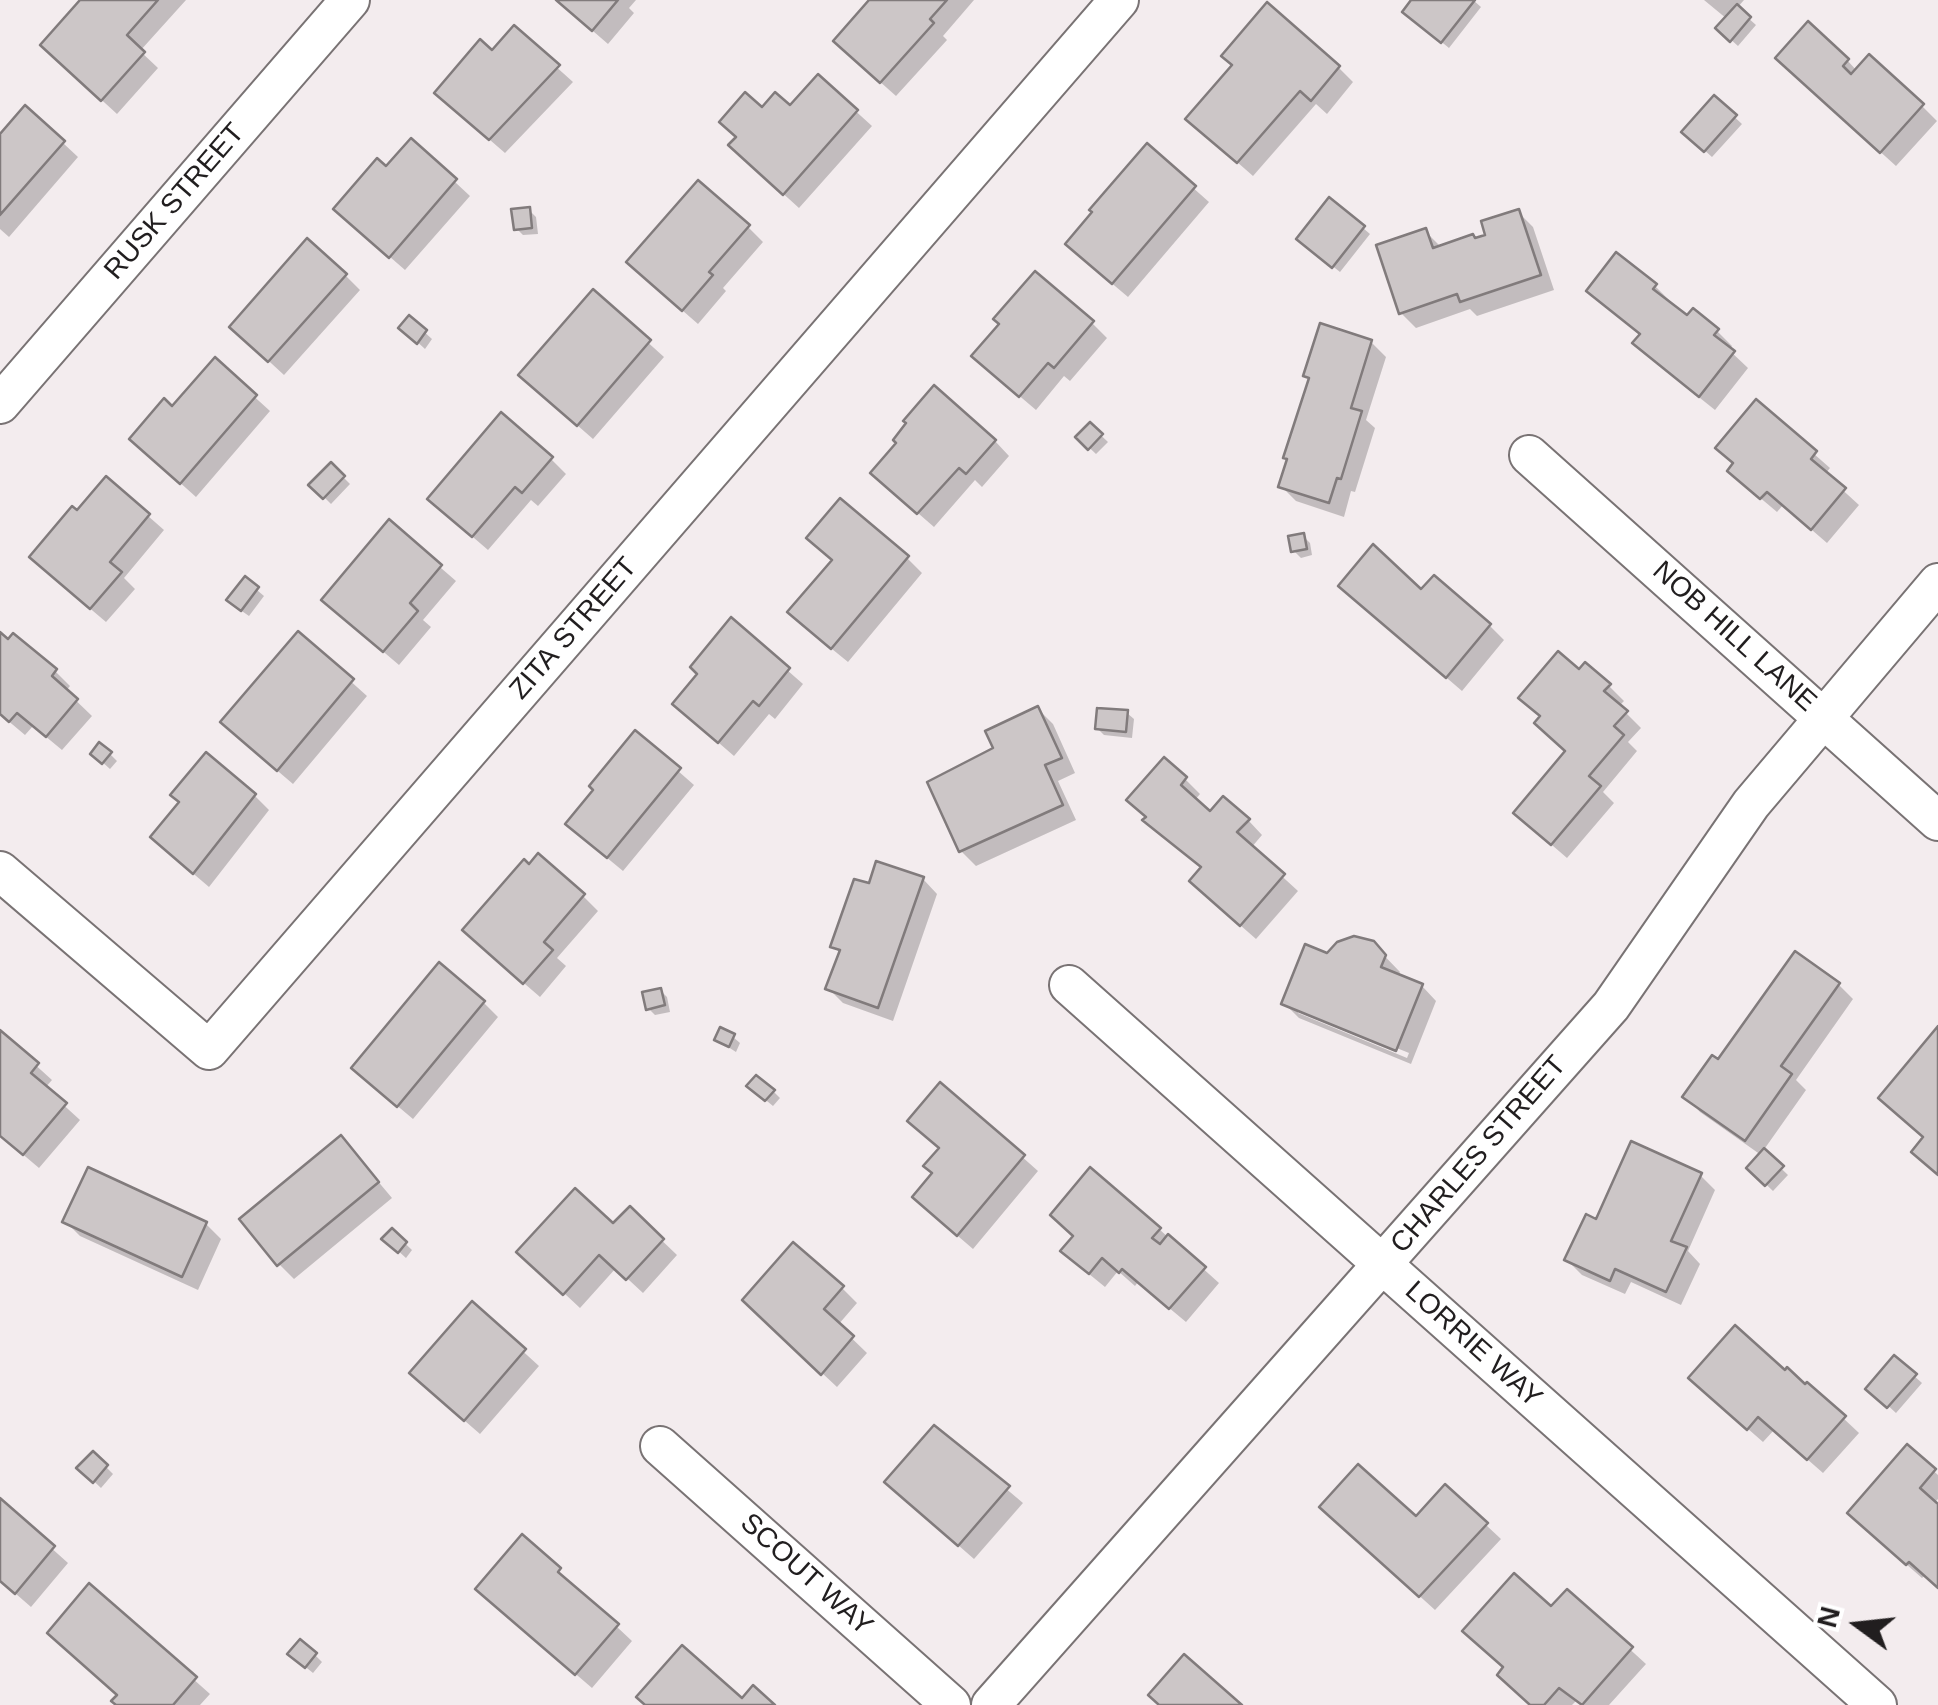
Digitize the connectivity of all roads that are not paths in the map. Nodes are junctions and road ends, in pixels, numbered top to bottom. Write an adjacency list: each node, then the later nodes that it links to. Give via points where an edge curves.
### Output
1 (350, 0): 3 (street, RUSK STREET)
2 (1119, 0): 8 (street, ZITA STREET, via 208,1050)
3 (0, 404)
4 (1529, 454): 6 (street, NOB HILL LANE)
5 (1938, 583): 6 (street, CHARLES STREET)
6 (1822, 716): 7 (street, NOB HILL LANE); 10 (street, CHARLES STREET, via 1751,804 1611,1006)
7 (1938, 821)
8 (0, 871)
9 (1069, 984): 10 (street, LORRIE WAY)
10 (1382, 1264): 13 (street, CHARLES STREET); 14 (street, LORRIE WAY)
11 (660, 1446): 12 (street, SCOUT WAY)
12 (951, 1705)
13 (991, 1705)
14 (1877, 1705)

